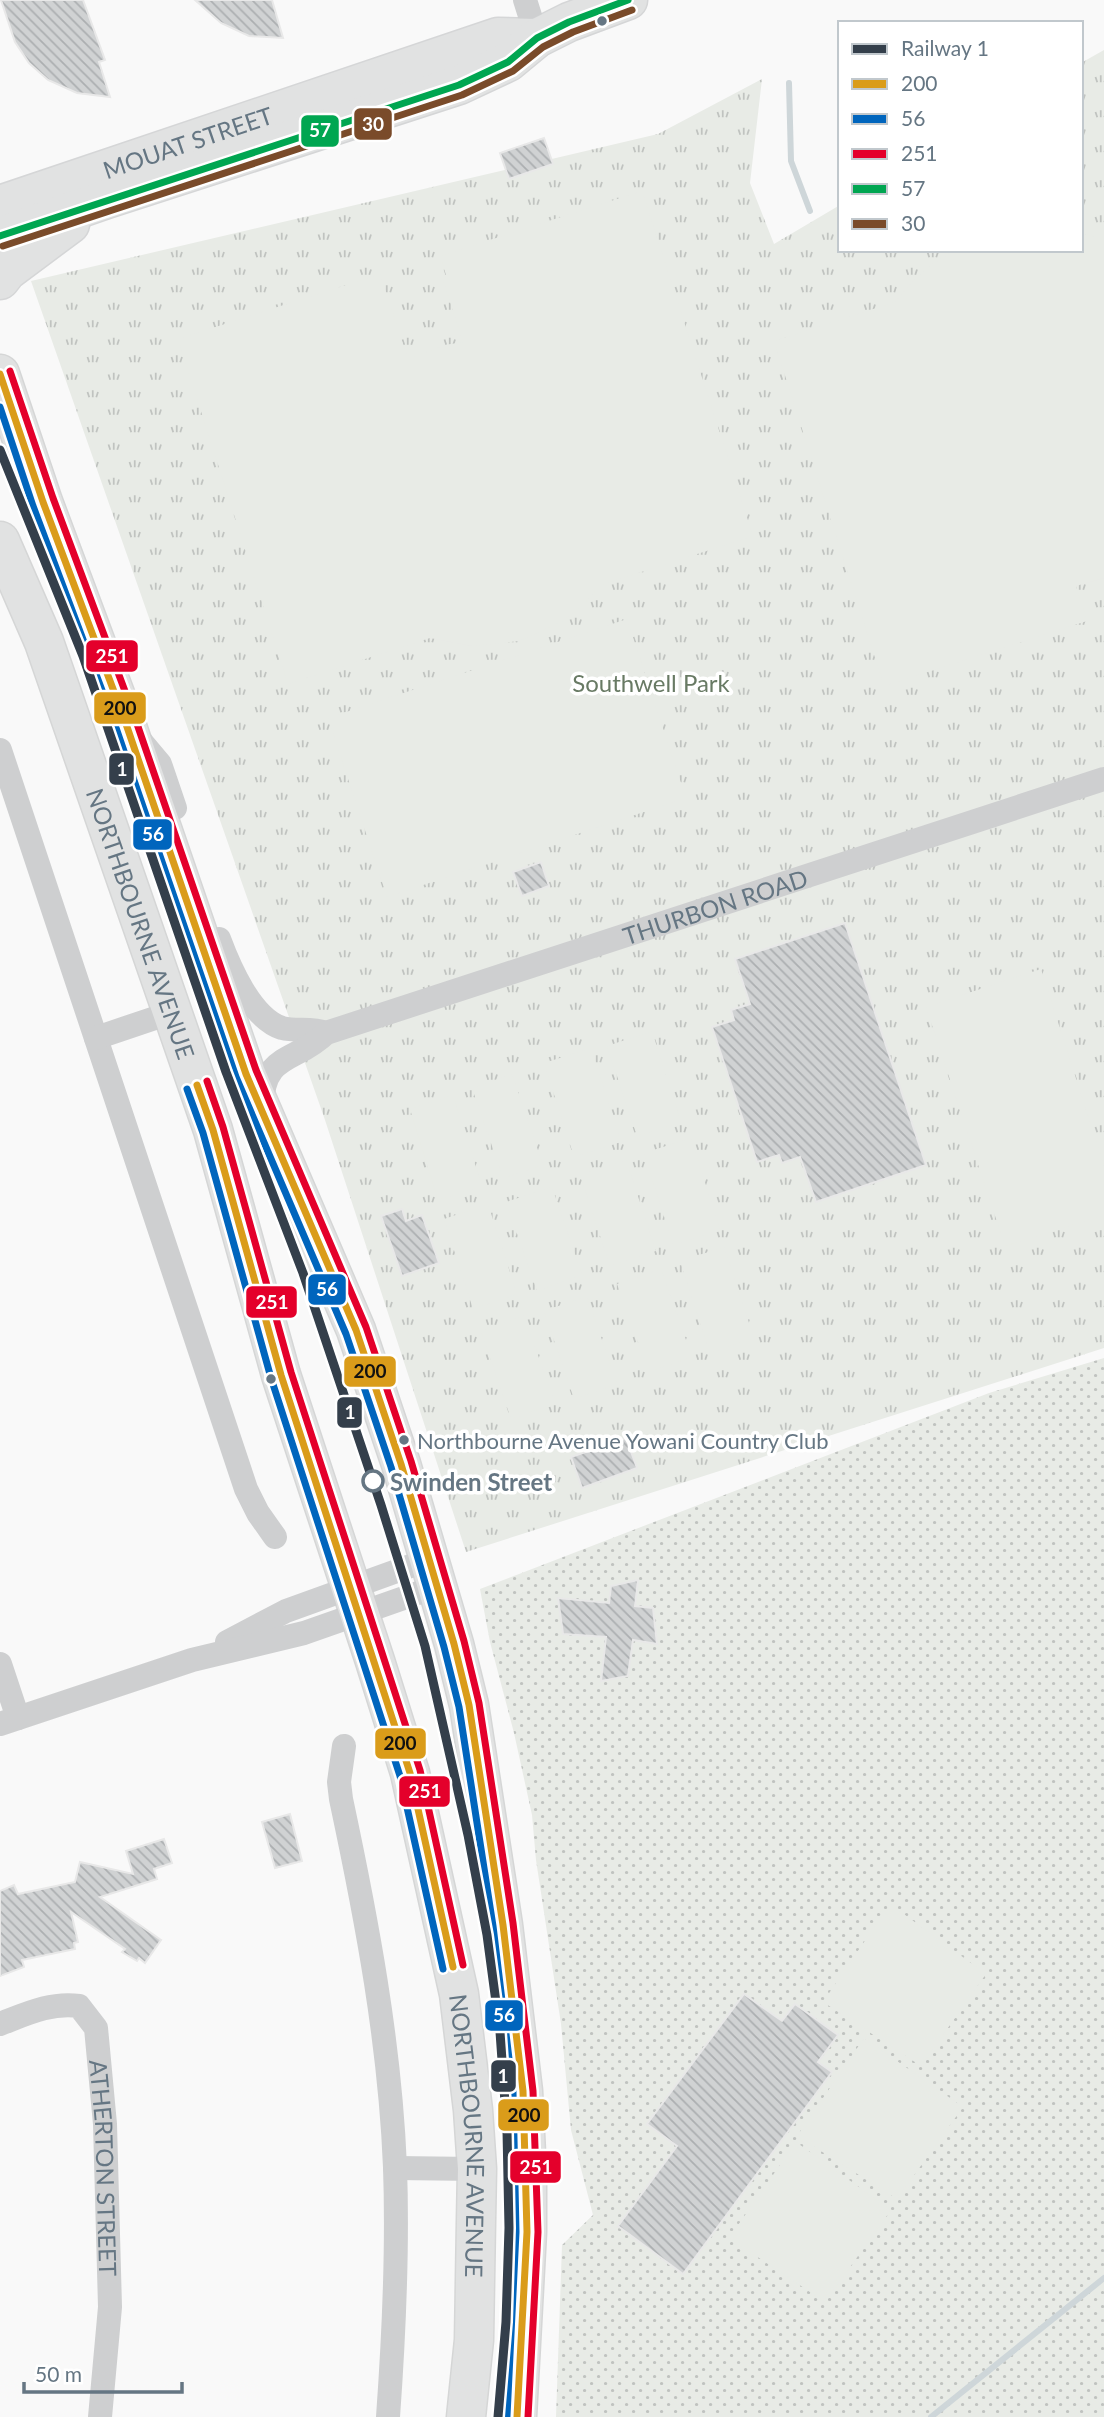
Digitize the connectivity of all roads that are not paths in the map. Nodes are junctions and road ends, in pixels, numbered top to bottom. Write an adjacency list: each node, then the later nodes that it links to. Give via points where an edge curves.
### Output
1 (525, 0): 3 (street)
2 (628, 0): 3 (main road, MOUAT STREET)
3 (537, 38): 4 (main road, MOUAT STREET, via 498,37); 5 (main road, MOUAT STREET, via 508,62 459,85)
4 (11, 196)
5 (107, 199): 6 (main road, MOUAT STREET); 7 (main road)
6 (0, 236)
7 (0, 280)
8 (0, 374): 10 (main road, NORTHBOURNE AVENUE)
9 (0, 541): 14 (main road, NORTHBOURNE AVENUE, via 44,642)
10 (125, 721): 13 (street, NORTHBOURNE AVENUE, via 160,764 230,967); 17 (main road, NORTHBOURNE AVENUE)
11 (0, 750): 16 (street)
12 (1104, 779): 15 (street, THURBON ROAD)
13 (256, 1007): 15 (street, THURBON ROAD, via 281,1027)
14 (173, 1013): 16 (street); 20 (main road, NORTHBOURNE AVENUE, via 212,1130 281,1375)
15 (326, 1033): 17 (street, THURBON ROAD, via 269,1072)
16 (96, 1038): 18 (street, via 246,1489)
17 (261, 1114): 19 (main road, NORTHBOURNE AVENUE, via 356,1330)
18 (275, 1537)
19 (434, 1572): 20 (street); 30 (main road, NORTHBOURNE AVENUE, via 469,1705 523,2091 527,2232)
20 (355, 1601): 22 (street, via 286,1611 192,1660); 26 (main road, NORTHBOURNE AVENUE, via 410,1773 452,1962 465,2036)
21 (0, 1664): 22 (street)
22 (9, 1721)
23 (344, 1746): 25 (street, via 340,1791 374,1967)
24 (0, 2024): 27 (street, ATHERTON STREET, via 48,2006 67,2004 79,2006 96,2028 105,2124 110,2306)
25 (395, 2168): 26 (street); 28 (street, via 395,2326)
26 (477, 2169): 29 (main road, NORTHBOURNE AVENUE, via 474,2340)
27 (100, 2417)
28 (388, 2417)
29 (466, 2417)
30 (517, 2417)

